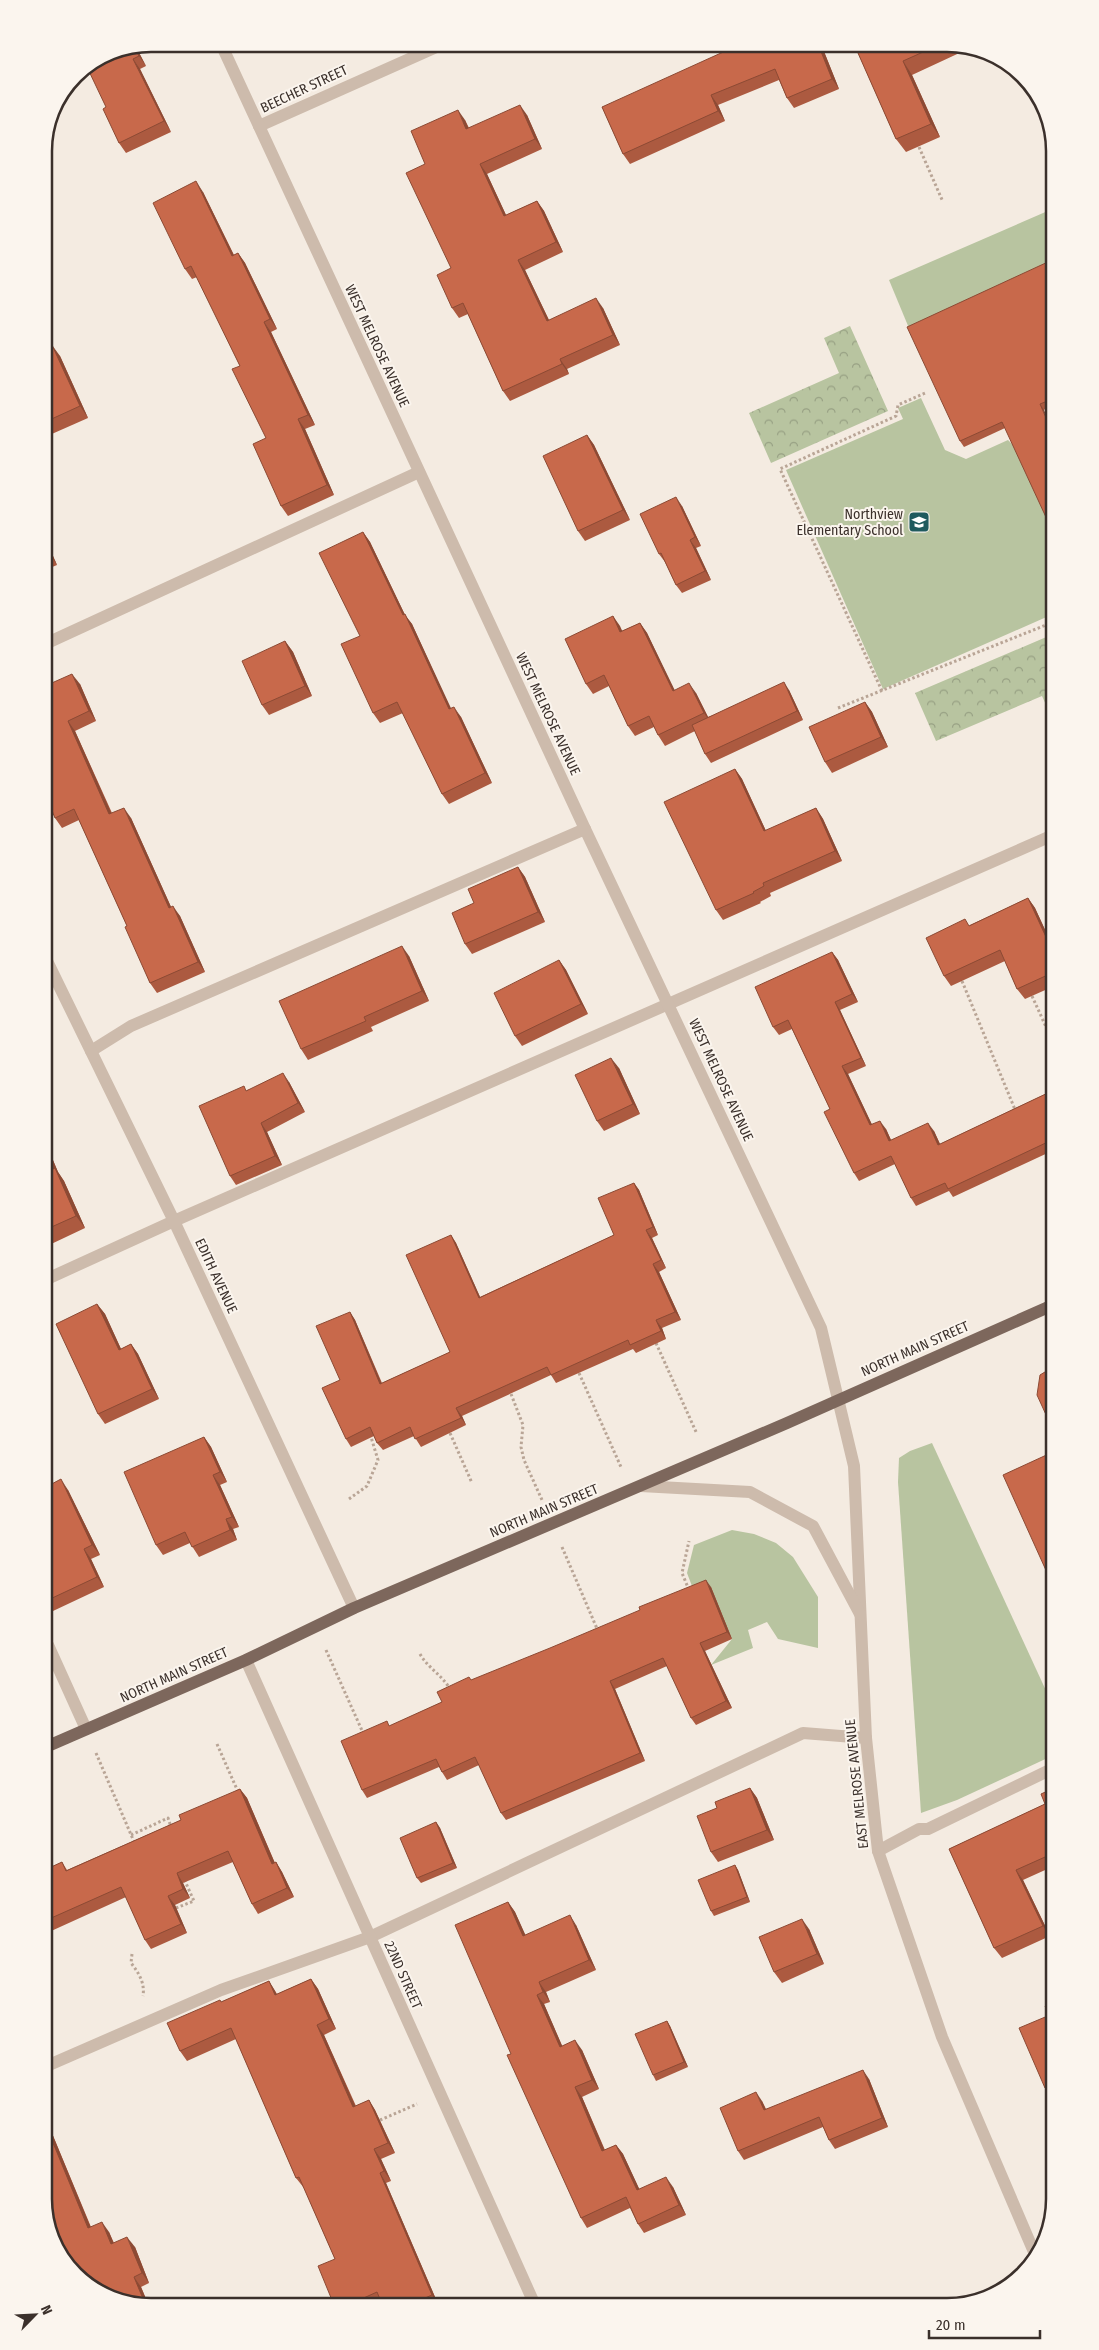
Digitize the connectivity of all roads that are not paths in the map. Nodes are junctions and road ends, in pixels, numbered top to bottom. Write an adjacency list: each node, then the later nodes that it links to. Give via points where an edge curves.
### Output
1 (225, 53): 3 (street, WEST MELROSE AVENUE)
2 (423, 53): 3 (street, BEECHER STREET)
3 (259, 126): 4 (street, WEST MELROSE AVENUE)
4 (418, 472): 5 (street); 6 (street, WEST MELROSE AVENUE)
5 (53, 640)
6 (584, 828): 9 (street, WEST MELROSE AVENUE); 10 (street, via 131,1026)
7 (1046, 838): 9 (street)
8 (53, 972): 10 (street, EDITH AVENUE)
9 (668, 1005): 11 (street); 14 (street, WEST MELROSE AVENUE, via 821,1328)
10 (91, 1051): 11 (street, EDITH AVENUE)
11 (174, 1221): 12 (street); 16 (street, EDITH AVENUE)
12 (52, 1277)
13 (1046, 1308): 14 (main road, NORTH MAIN STREET)
14 (838, 1399): 15 (main road, NORTH MAIN STREET); 17 (street, EAST MELROSE AVENUE, via 854,1466)
15 (636, 1488): 16 (main road, NORTH MAIN STREET); 17 (street, via 750,1492 813,1526)
16 (354, 1608): 19 (main road, NORTH MAIN STREET)
17 (862, 1618): 21 (street, EAST MELROSE AVENUE)
18 (52, 1655): 20 (street)
19 (246, 1660): 20 (main road, NORTH MAIN STREET); 25 (street, 22ND STREET)
20 (86, 1730): 22 (main road, NORTH MAIN STREET)
21 (866, 1738): 24 (street, EAST MELROSE AVENUE); 25 (street, via 803,1733)
22 (52, 1744)
23 (1046, 1772): 24 (street)
24 (878, 1851): 27 (street, EAST MELROSE AVENUE, via 942,2037)
25 (370, 1937): 26 (street, via 221,1990); 28 (street, 22ND STREET)
26 (52, 2064)
27 (1032, 2248)
28 (532, 2297)

